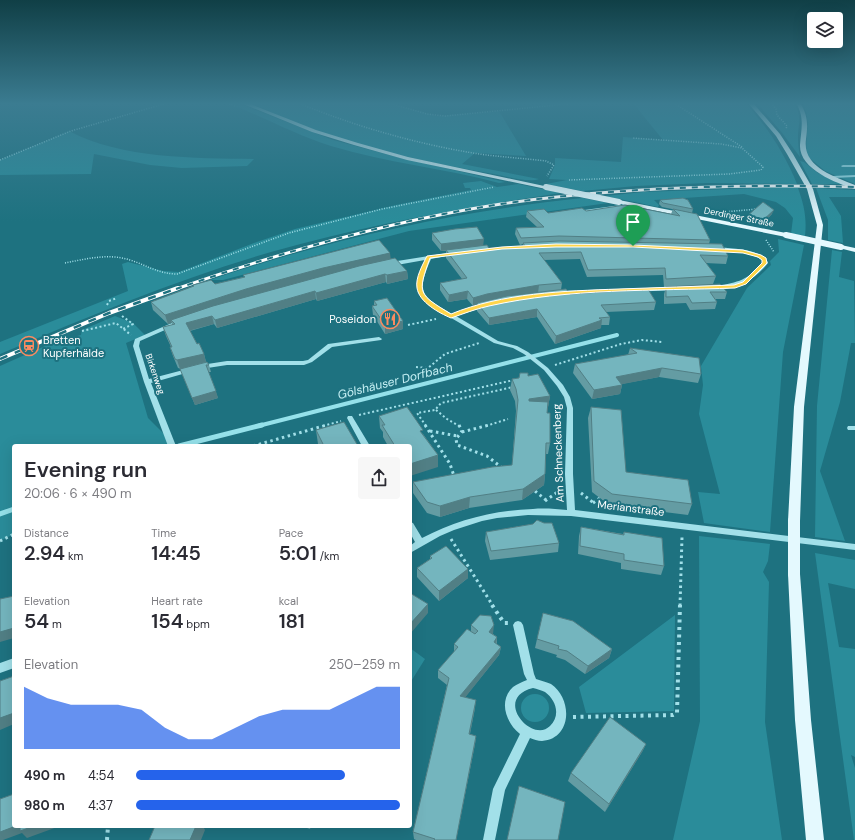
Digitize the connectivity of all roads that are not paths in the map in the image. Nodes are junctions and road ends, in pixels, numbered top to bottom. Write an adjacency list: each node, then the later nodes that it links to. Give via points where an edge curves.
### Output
1 (350, 142): 9 (main road, Derdinger Straße, bridge, via 407,158)
2 (783, 142): 38 (main road, bridge, via 810,189 820,225 799,407 794,521 794,574 803,720)
3 (802, 142): 7 (main road, via 804,155 819,170)
4 (843, 166): 5 (street)
5 (855, 166)
6 (855, 176): 7 (street)
7 (832, 177): 8 (main road)
8 (855, 187)
9 (626, 204): 10 (street); 12 (main road, Derdinger Straße, bridge)
10 (571, 213)
11 (711, 249): 16 (street, via 743,251 759,256 765,263 745,283)
12 (855, 250)
13 (461, 252): 14 (street)
14 (428, 257): 15 (street); 20 (street, Am Schneckenberg, via 419,280 419,289 431,304)
15 (381, 266)
16 (705, 288)
17 (682, 289): 18 (street)
18 (552, 294)
19 (488, 304): 20 (street)
20 (451, 316): 27 (street, Am Schneckenberg, via 490,338 526,353 546,369 560,385 570,408)
21 (184, 320): 23 (street, Birkenweg, via 137,340 136,346)
22 (379, 339): 23 (street, via 330,345 304,363 227,363 205,366)
23 (147, 382): 25 (street, Birkenweg)
24 (350, 418): 26 (street)
25 (171, 442)
26 (365, 444)
27 (571, 513): 29 (street, Merianstraße, via 528,512 496,515 445,530); 30 (street, Merianstraße)
28 (412, 529): 29 (street)
29 (420, 543): 31 (street, Merianstraße)
30 (855, 547)
31 (412, 549)
32 (518, 625): 35 (street)
33 (12, 664): 34 (street)
34 (0, 668)
35 (533, 683): 36 (street, via 518,688 510,702 513,719); 36 (street, via 541,684 554,692 562,706 563,714 557,728 551,732 543,735)
36 (527, 732): 37 (street, via 499,788)
37 (489, 840)
38 (815, 840)

